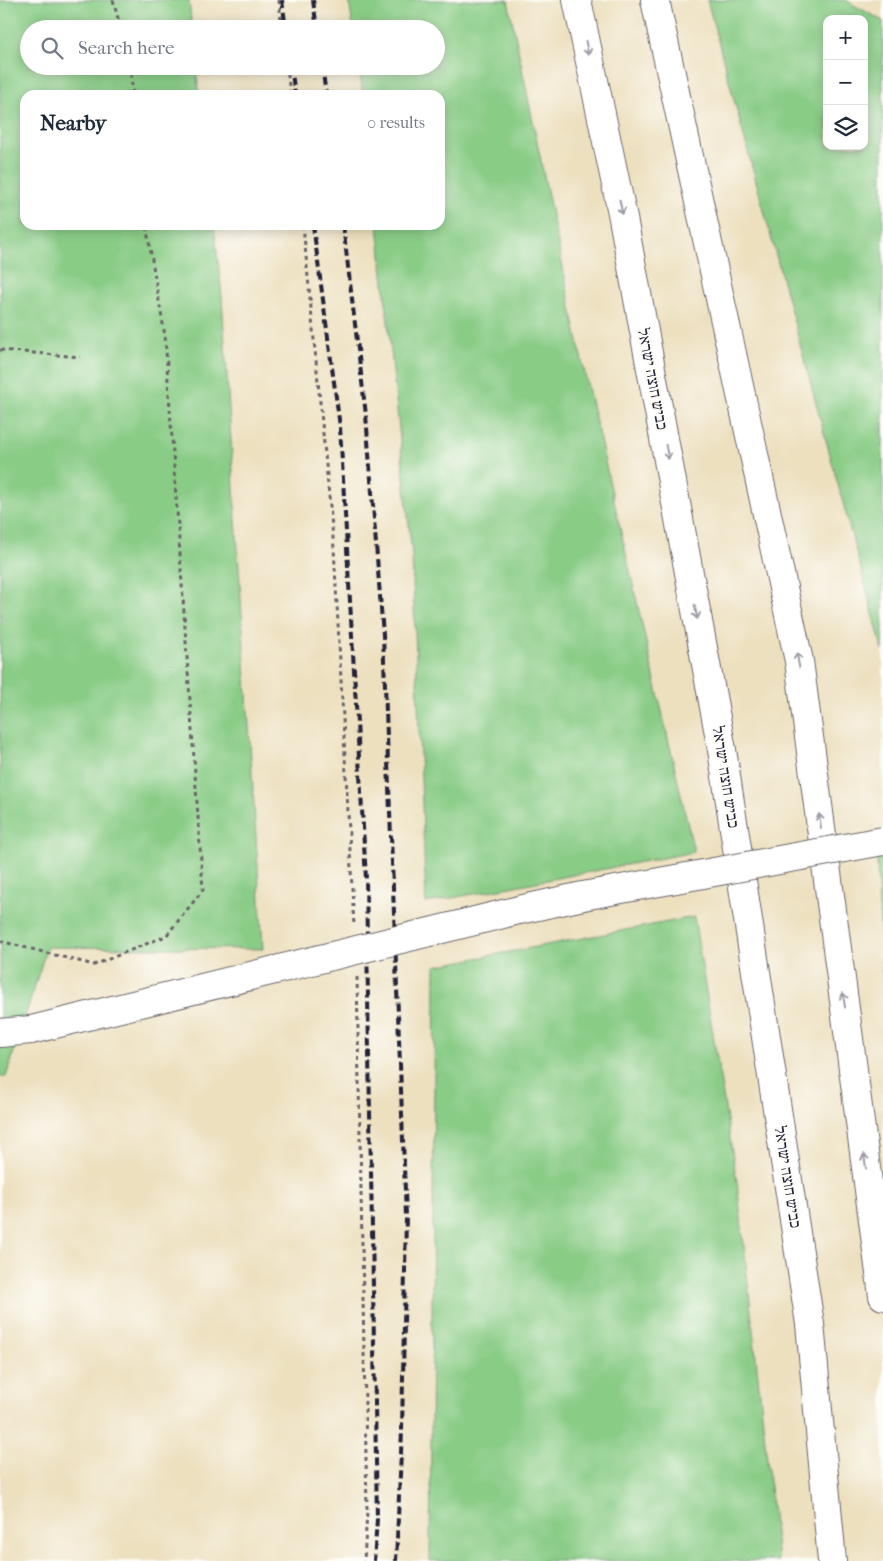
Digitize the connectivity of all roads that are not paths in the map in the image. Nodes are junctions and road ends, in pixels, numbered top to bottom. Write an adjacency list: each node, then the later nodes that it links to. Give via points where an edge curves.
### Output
1 (577, 0): 6 (main road, כביש חוצה ישראל, one-way to 6, via 622,213 722,750 810,1324)
2 (655, 0): 5 (main road, one-way to 2, via 799,661)
3 (883, 841): 4 (main road, bridge, via 583,896 31,1030)
4 (0, 1034)
5 (883, 1296)
6 (832, 1561)

